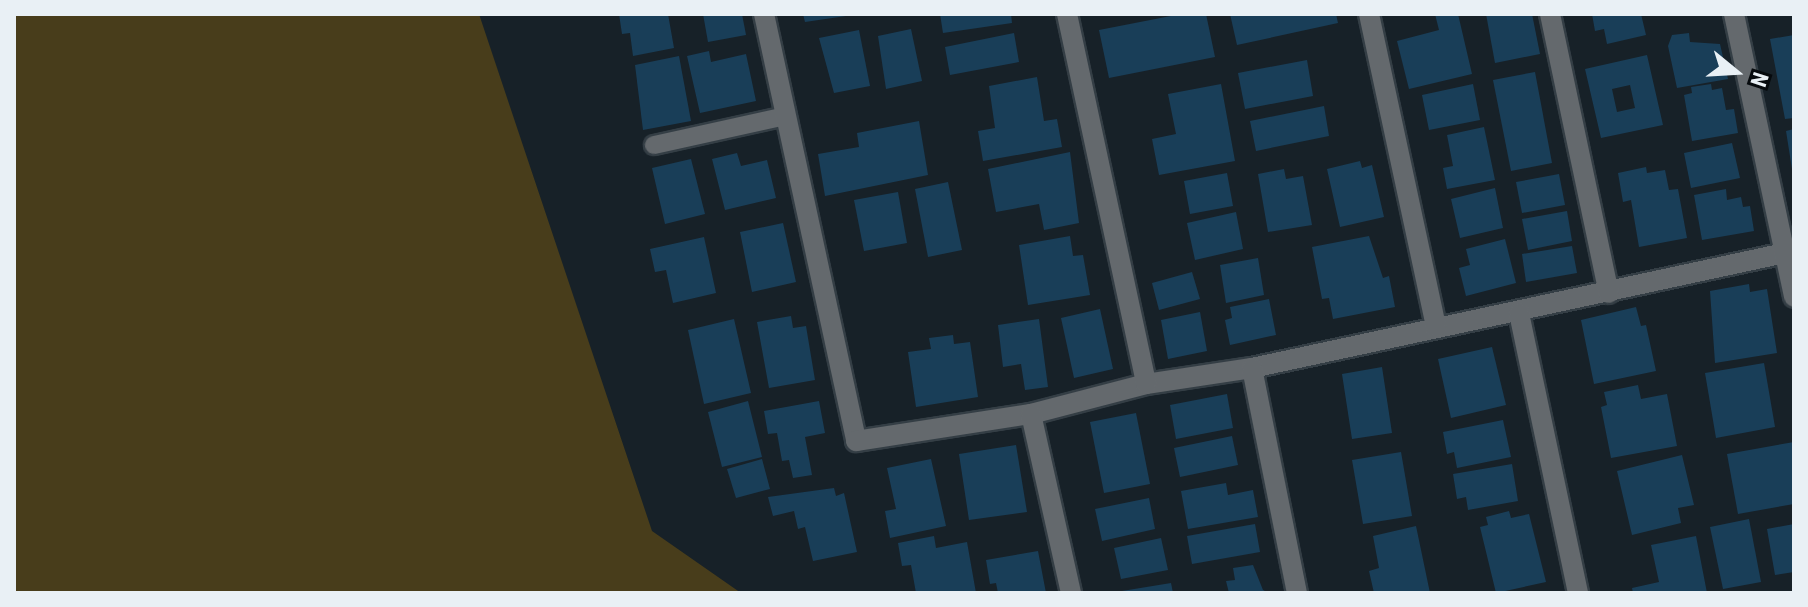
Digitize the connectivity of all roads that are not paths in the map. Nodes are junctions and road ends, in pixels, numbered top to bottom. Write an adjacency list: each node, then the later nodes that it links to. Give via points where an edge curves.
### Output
1 (764, 14): 6 (street)
2 (1067, 14): 14 (street)
3 (1369, 14): 12 (street)
4 (1550, 14): 9 (street)
5 (1734, 14): 8 (street)
6 (786, 116): 7 (lane); 15 (street, via 856,441)
7 (654, 145)
8 (1789, 252): 9 (street); 10 (street)
9 (1609, 293): 11 (street)
10 (1794, 297)
11 (1519, 313): 12 (street); 18 (street)
12 (1436, 327): 13 (street)
13 (1252, 368): 14 (street); 17 (street)
14 (1146, 384): 15 (street)
15 (1031, 414): 16 (street)
16 (1071, 593)
17 (1297, 593)
18 (1578, 593)

